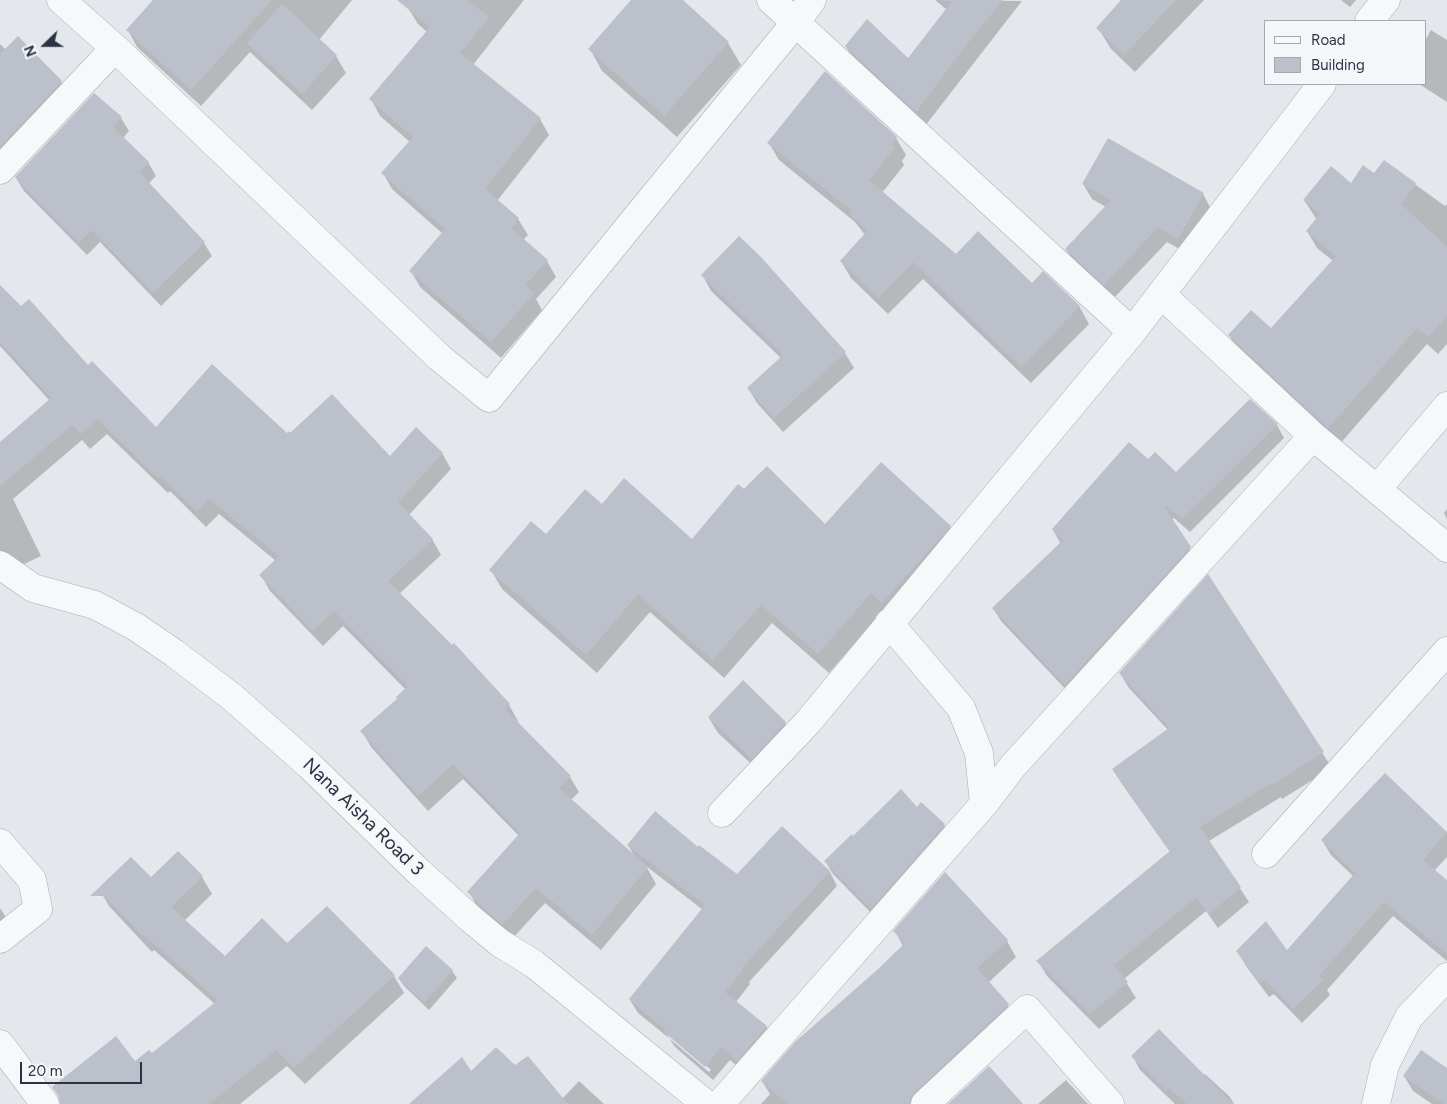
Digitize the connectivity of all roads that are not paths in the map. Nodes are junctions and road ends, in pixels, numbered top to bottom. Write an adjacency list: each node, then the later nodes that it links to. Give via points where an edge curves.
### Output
1 (60, 0): 7 (street)
2 (771, 0): 6 (street)
3 (812, 0): 6 (street)
4 (1386, 0): 5 (street)
5 (1371, 20)
6 (796, 22): 7 (street, via 489,398 440,358); 11 (street)
7 (115, 48): 9 (street)
8 (1321, 85): 10 (street)
9 (0, 170)
10 (1162, 294): 11 (street); 13 (street)
11 (1132, 332): 17 (street)
12 (1447, 406): 14 (street)
13 (1313, 436): 14 (street); 19 (street, via 1013,766)
14 (1377, 489): 15 (street)
15 (1447, 548)
16 (0, 565): 27 (street, Nana Aisha Road 3, via 33,588 95,605 136,627 232,697 310,766 471,919 500,943 534,964)
17 (889, 624): 19 (street, via 961,708 979,752); 20 (street, via 808,722)
18 (1447, 650): 22 (street)
19 (984, 804): 28 (street)
20 (722, 813)
21 (0, 844): 23 (street, via 32,880 38,909)
22 (1266, 854)
23 (0, 939)
24 (1447, 977): 31 (street, via 1409,1017 1385,1065)
25 (0, 1044): 26 (street)
26 (46, 1104)
27 (706, 1104)
28 (720, 1104)
29 (925, 1104): 30 (street, via 1027,1009)
30 (1110, 1104)
31 (1376, 1104)

